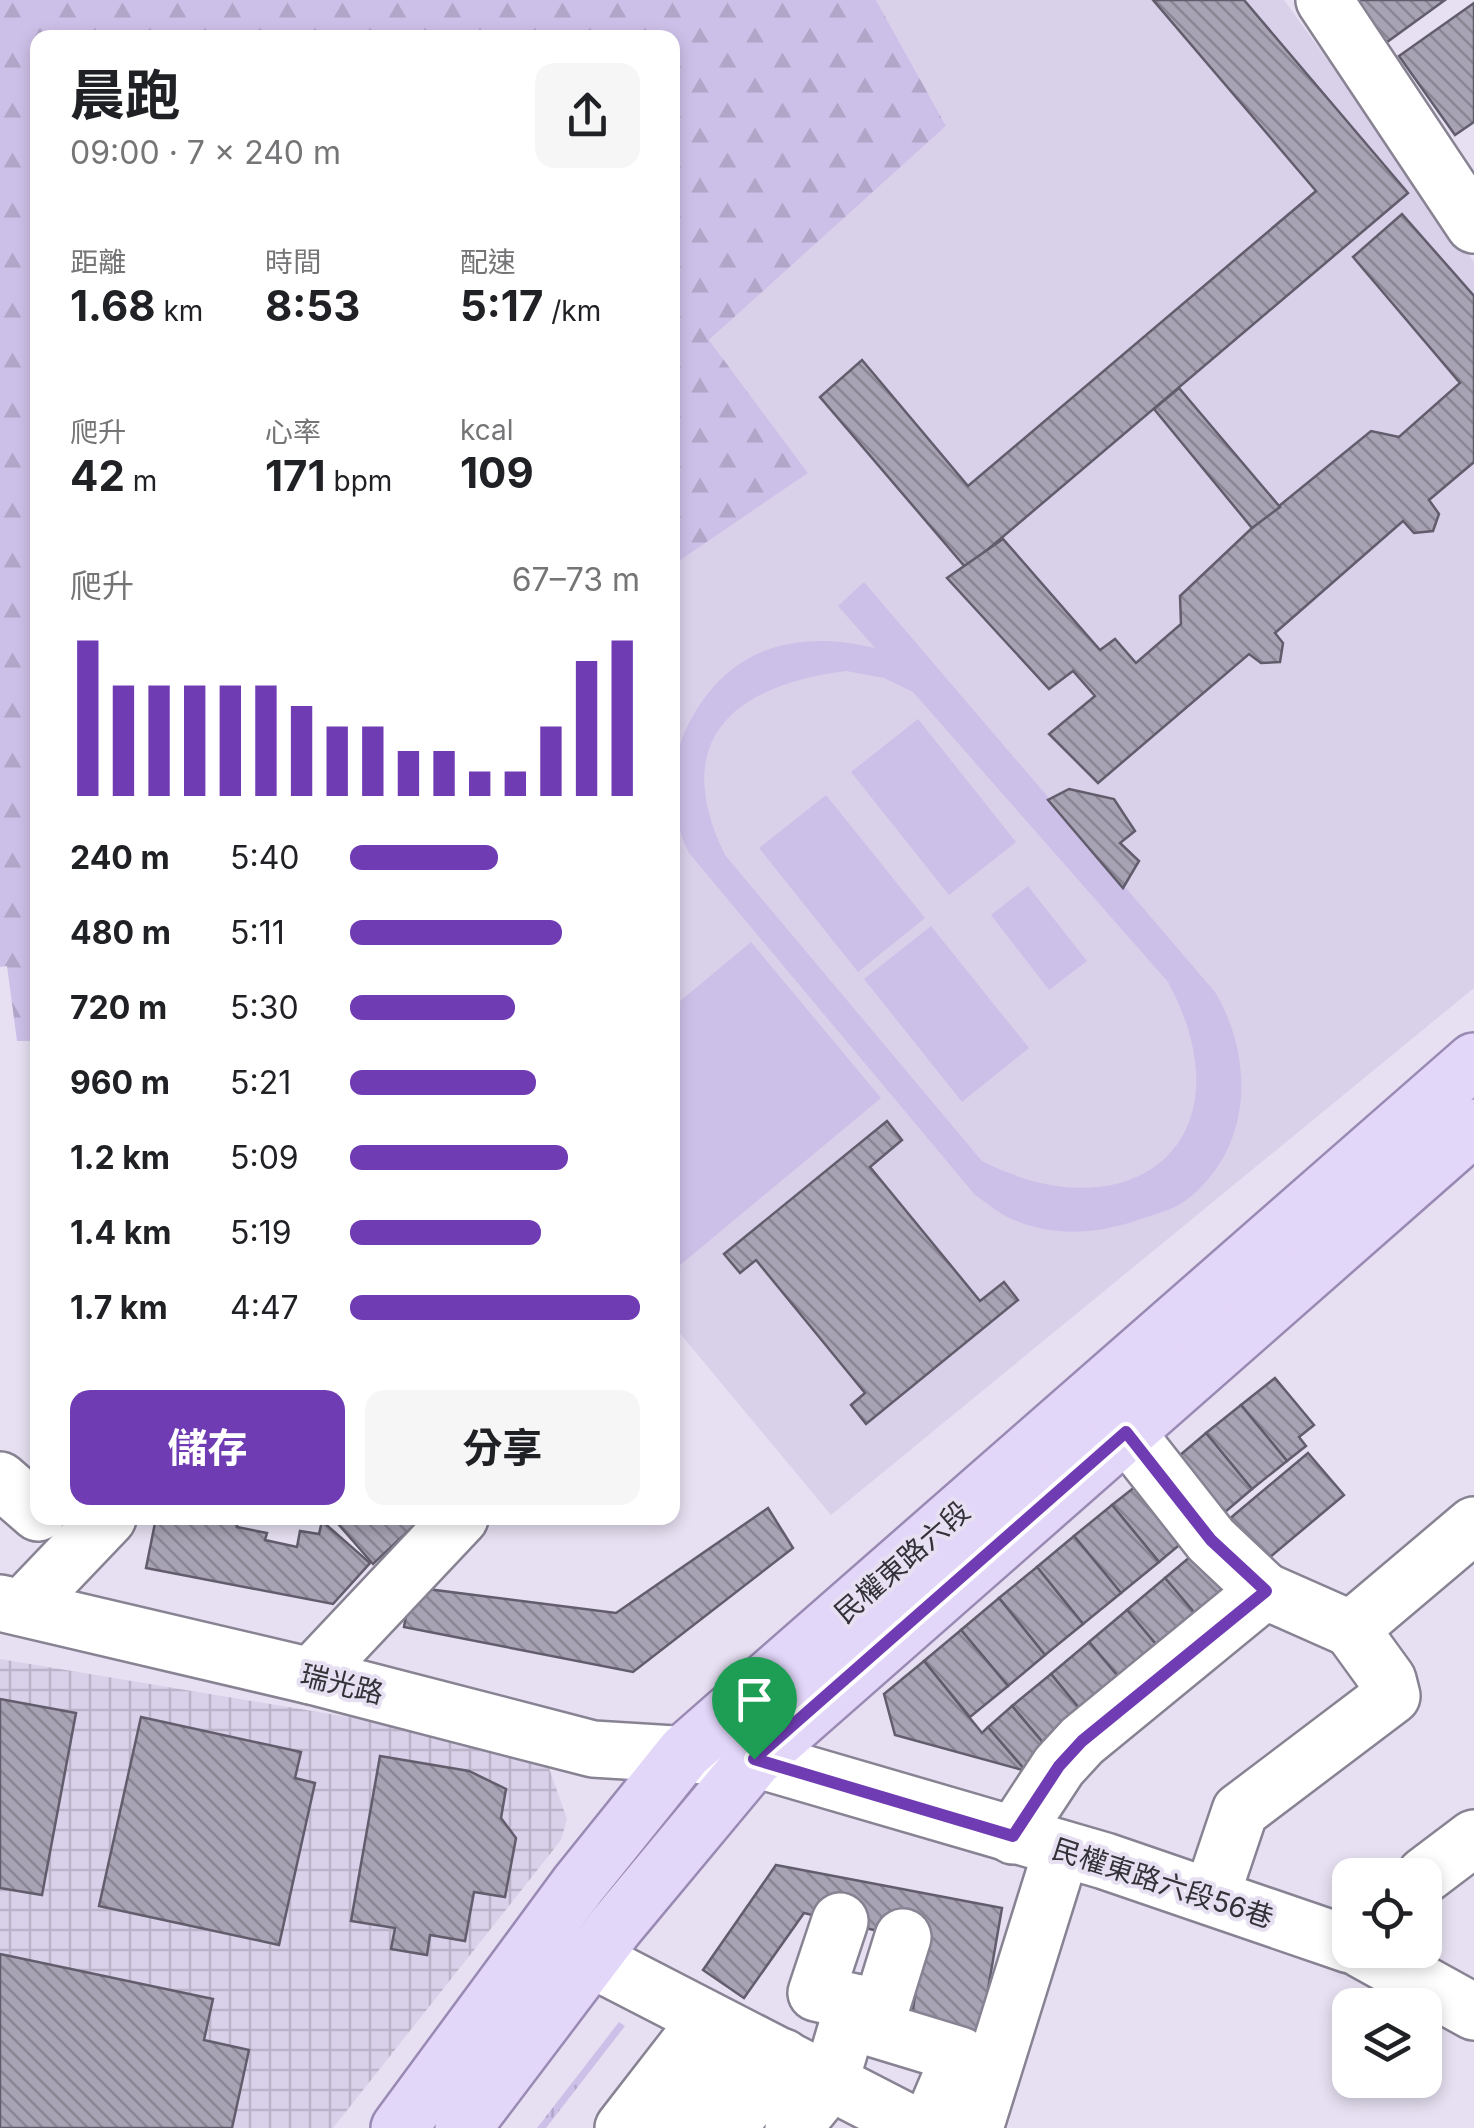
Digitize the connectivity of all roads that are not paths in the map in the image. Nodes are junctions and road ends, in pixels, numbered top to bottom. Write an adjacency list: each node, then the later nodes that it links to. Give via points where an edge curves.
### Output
1 (1324, 0): 2 (street)
2 (1474, 225)
3 (1474, 1061): 4 (main road, 民權東路六段)
4 (1459, 1132): 5 (main road, 民權東路六段); 15 (main road, 民權東路六段)
5 (1126, 1432): 11 (street, via 1211,1540); 16 (main road, 民權東路六段)
6 (0, 1480): 7 (street)
7 (30, 1500)
8 (1474, 1524): 13 (street)
9 (65, 1525): 12 (street)
10 (453, 1525): 14 (street)
11 (1266, 1591): 13 (street); 18 (street, via 1059,1766)
12 (11, 1605): 14 (street, 瑞光路)
13 (1351, 1629): 20 (street, via 1392,1696 1240,1811)
14 (311, 1676): 15 (street, 瑞光路, via 593,1749)
15 (686, 1752): 16 (street, 民權東路六段56巷); 30 (main road, 民權東路六段, via 578,1885)
16 (754, 1759): 18 (street, 民權東路六段56巷); 24 (main road, 民權東路六段)
17 (1474, 1838): 19 (street)
18 (1038, 1842): 20 (street, 民權東路六段56巷); 28 (street)
19 (1442, 1862)
20 (1212, 1897): 23 (street, 民權東路六段56巷)
21 (840, 1922): 26 (street, via 816,1993)
22 (903, 1937): 26 (street, via 881,2008)
23 (1332, 1940)
24 (591, 1959): 29 (street); 31 (main road, 民權東路六段)
25 (1395, 1968): 27 (street)
26 (851, 2011): 28 (street); 29 (street); 36 (street, via 960,2055)
27 (1474, 2012)
28 (1002, 2042): 37 (street)
29 (817, 2080): 32 (street); 33 (street); 34 (street); 35 (street)
30 (400, 2128)
31 (462, 2128)
32 (624, 2128)
33 (677, 2128)
34 (728, 2128)
35 (793, 2128)
36 (929, 2128)
37 (975, 2128)

